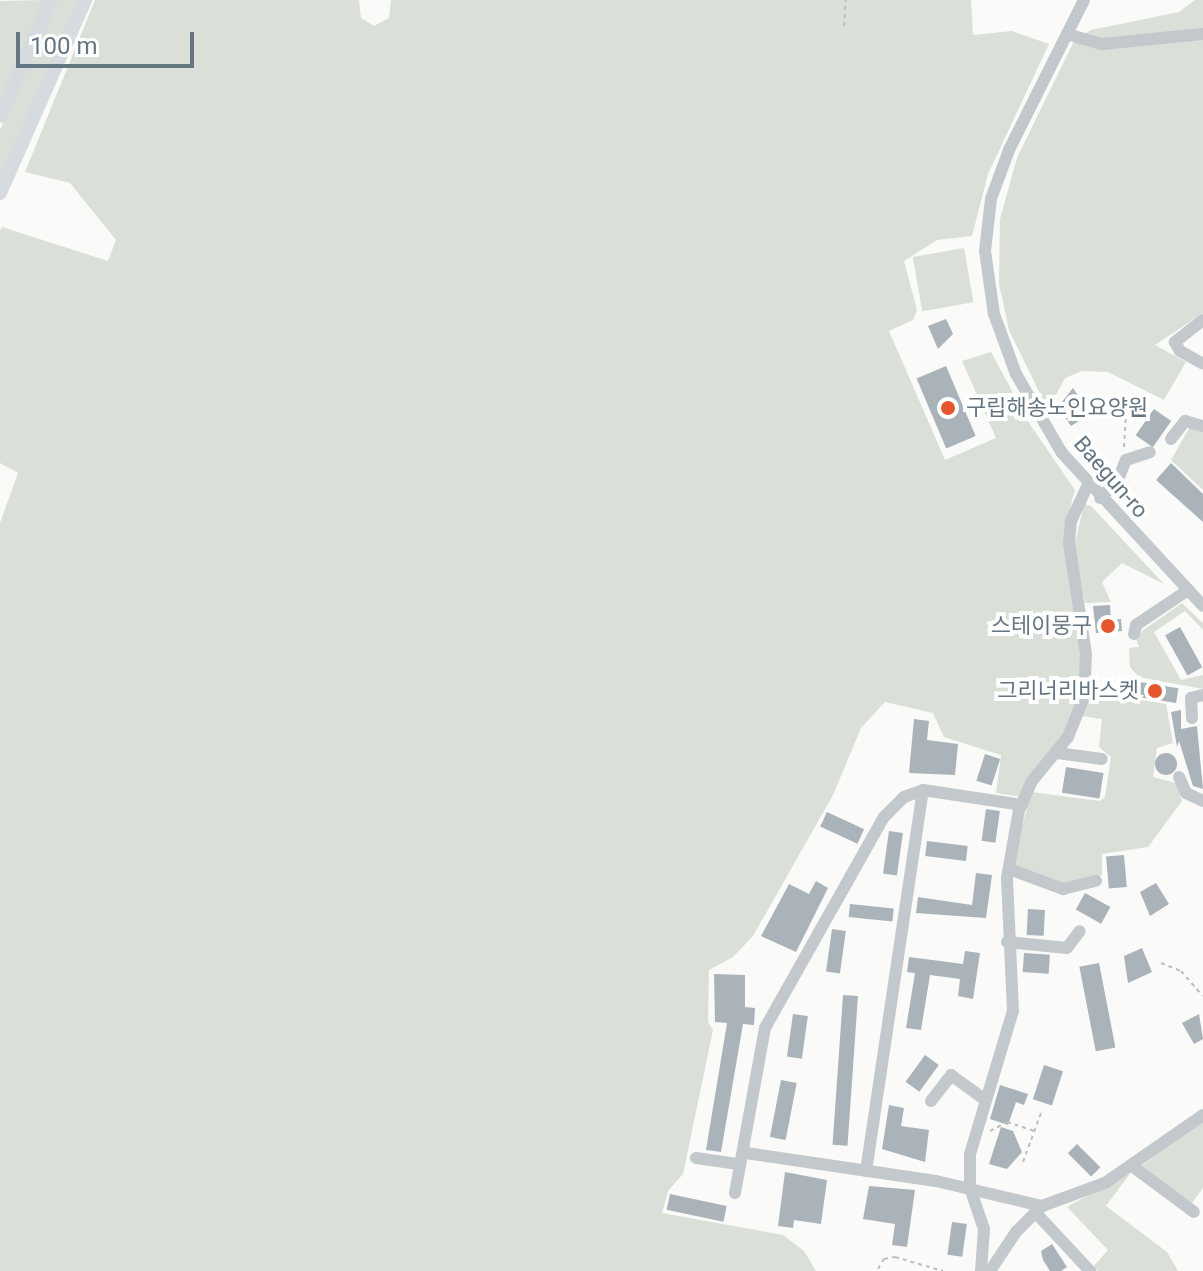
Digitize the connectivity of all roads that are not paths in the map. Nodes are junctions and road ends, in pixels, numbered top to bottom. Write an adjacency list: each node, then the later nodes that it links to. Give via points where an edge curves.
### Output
1 (51, 0): 6 (main road)
2 (85, 0): 7 (main road)
3 (1084, 0): 4 (street, Baegun-ro)
4 (1067, 34): 5 (street, via 1102,44); 13 (street, Baegun-ro, via 998,177 985,251 994,314 1016,374 1052,438)
5 (1203, 34)
6 (0, 116)
7 (0, 193)
8 (1203, 320): 9 (street, via 1175,342)
9 (1203, 364)
10 (1203, 426): 11 (street, via 1185,421)
11 (1171, 439)
12 (1150, 452): 14 (street, via 1126,460 1117,482)
13 (1088, 485): 14 (street, Baegun-ro); 20 (street, via 1071,521 1069,543 1087,678 1081,710)
14 (1100, 498): 15 (street, Baegun-ro)
15 (1188, 590): 16 (street, Baegun-ro); 17 (street, via 1136,625)
16 (1203, 606)
17 (1134, 634)
18 (1203, 695): 19 (street, via 1191,698)
19 (1192, 718)
20 (1057, 753): 21 (street); 25 (street, via 1032,781)
21 (1102, 759)
22 (1179, 777): 24 (street, via 1186,793)
23 (923, 790): 25 (street); 33 (street, via 895,804 877,828 768,1021); 37 (street)
24 (1203, 801)
25 (1022, 805): 26 (street)
26 (1009, 869): 27 (street, via 1063,889); 29 (street)
27 (1096, 881)
28 (1080, 931): 29 (street, via 1067,948)
29 (1007, 942): 30 (street, via 1013,1011)
30 (984, 1099): 31 (street, via 951,1075); 38 (street, via 970,1154)
31 (931, 1101)
32 (1203, 1115): 36 (street)
33 (746, 1153): 35 (street); 37 (street)
34 (696, 1158): 35 (street)
35 (737, 1164): 39 (street)
36 (1132, 1166): 40 (street, via 1075,1198); 41 (street)
37 (866, 1171): 38 (street)
38 (970, 1188): 40 (street); 42 (street, via 984,1229)
39 (735, 1193)
40 (1039, 1209): 43 (street); 44 (street)
41 (1194, 1212)
42 (981, 1271)
43 (990, 1271)
44 (1090, 1271)

